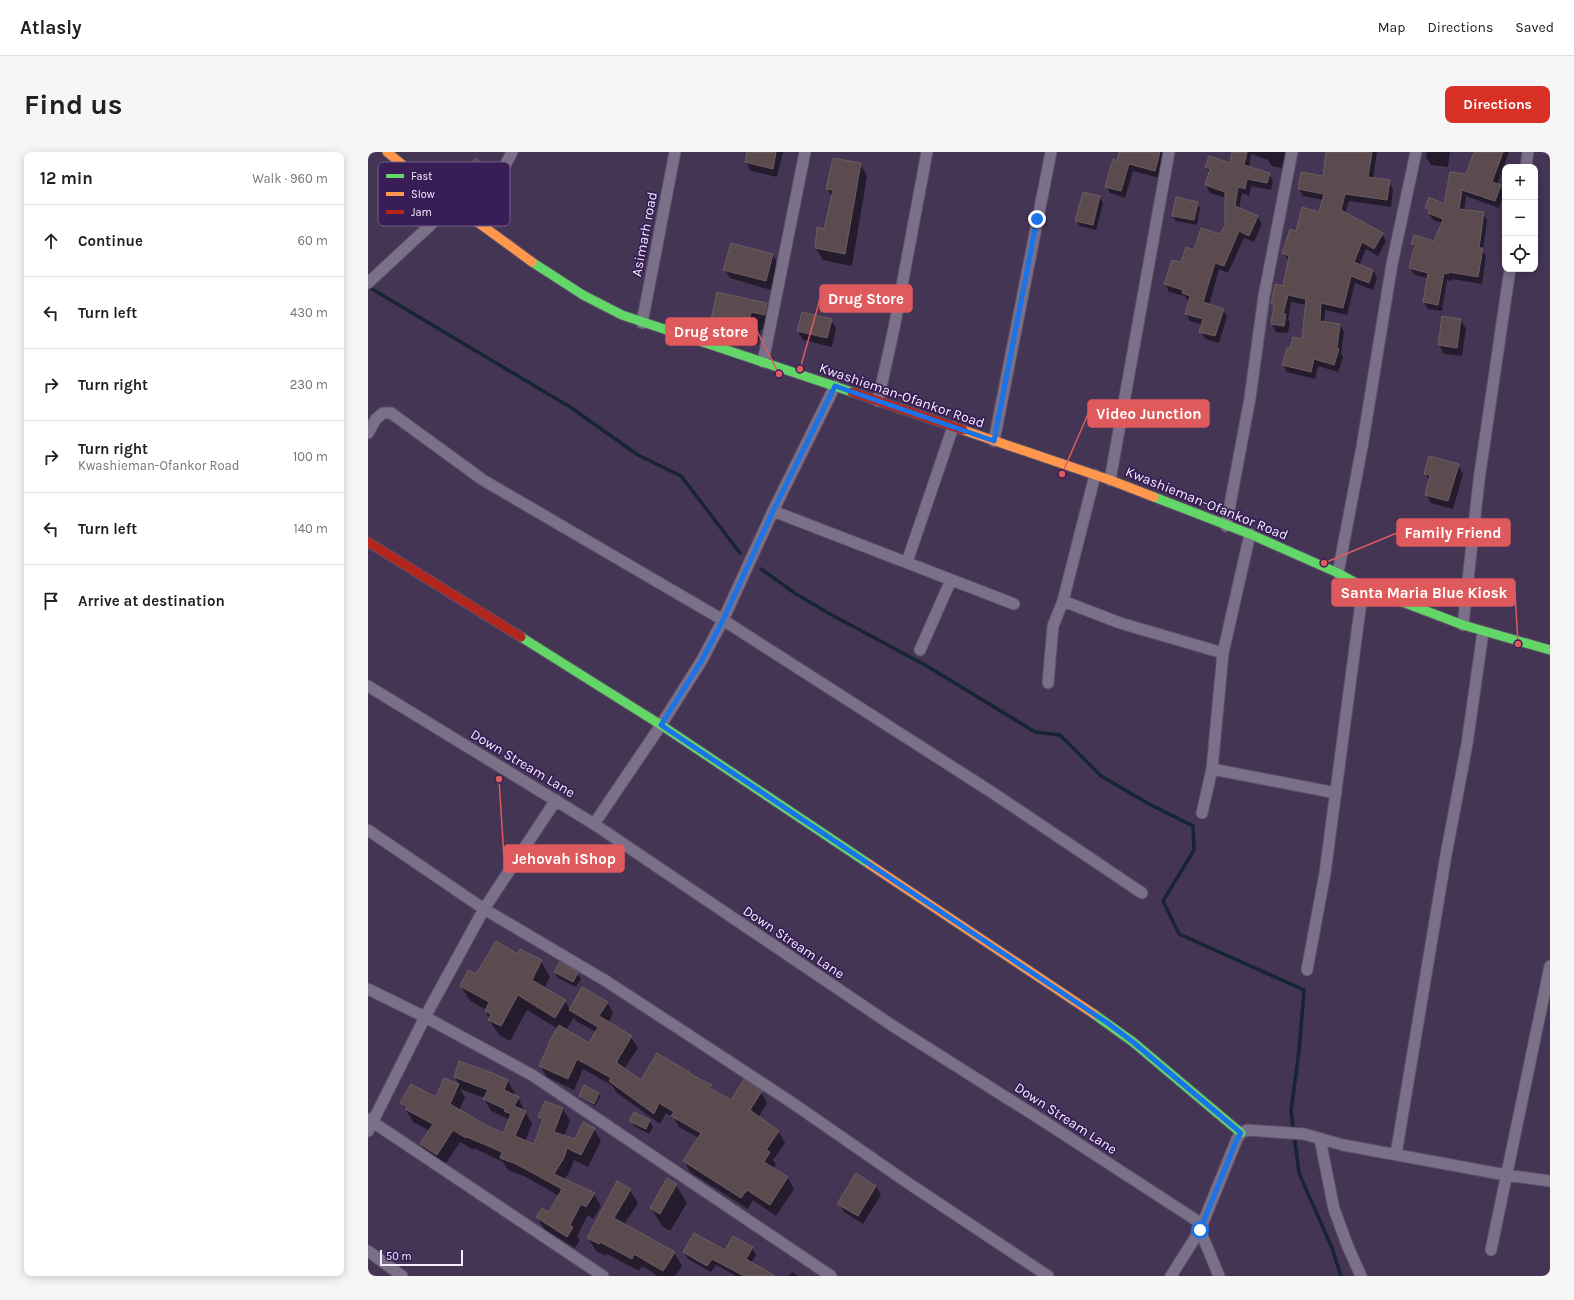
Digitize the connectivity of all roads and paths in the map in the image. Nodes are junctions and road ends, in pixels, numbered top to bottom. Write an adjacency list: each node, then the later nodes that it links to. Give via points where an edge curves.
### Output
1 (512, 152): 12 (street)
2 (675, 152): 18 (street, Asimarh road)
3 (805, 152): 19 (street)
4 (927, 152): 21 (street, via 896,320)
5 (1051, 152): 24 (street)
6 (1169, 152): 26 (street)
7 (1292, 152): 28 (street, via 1264,296 1250,398)
8 (1416, 152): 32 (street, via 1392,264)
9 (1528, 152): 13 (street)
10 (390, 153): 11 (main road, Kwashieman-Ofankor Road)
11 (401, 162)
12 (507, 162)
13 (1526, 164)
14 (429, 226): 17 (street)
15 (483, 226): 18 (main road, Kwashieman-Ofankor Road, via 574,291)
16 (1510, 272): 38 (street, via 1479,480)
17 (368, 283)
18 (642, 323): 19 (main road, Kwashieman-Ofankor Road)
19 (763, 362): 20 (main road, Kwashieman-Ofankor Road)
20 (835, 386): 21 (main road, Kwashieman-Ofankor Road); 27 (street)
21 (878, 401): 22 (main road, Kwashieman-Ofankor Road)
22 (953, 427): 24 (main road, Kwashieman-Ofankor Road); 31 (street)
23 (368, 433): 37 (street, via 376,419 383,413 391,413 483,480)
24 (994, 441): 25 (main road, Kwashieman-Ofankor Road)
25 (1095, 475): 26 (main road, Kwashieman-Ofankor Road); 35 (street)
26 (1110, 480): 28 (main road, Kwashieman-Ofankor Road)
27 (773, 511): 31 (street); 37 (street)
28 (1226, 526): 29 (main road, Kwashieman-Ofankor Road)
29 (1250, 534): 32 (main road, Kwashieman-Ofankor Road); 42 (street)
30 (368, 542): 45 (main road)
31 (907, 562): 33 (street)
32 (1338, 573): 34 (main road, Kwashieman-Ofankor Road)
33 (951, 580): 36 (street); 40 (street)
34 (1363, 587): 38 (main road, Kwashieman-Ofankor Road); 47 (street)
35 (1063, 601): 42 (street, via 1120,623); 43 (street, via 1053,626)
36 (1014, 604)
37 (723, 620): 45 (street, via 702,660); 52 (street, via 993,793)
38 (1463, 625): 39 (main road, Kwashieman-Ofankor Road)
39 (1484, 632): 41 (main road, Kwashieman-Ofankor Road); 61 (street)
40 (920, 650)
41 (1550, 650)
42 (1223, 653): 46 (street)
43 (1048, 683)
44 (368, 686): 48 (street, Down Stream Lane)
45 (661, 725): 50 (street); 59 (main road, via 1109,1024 1145,1051)
46 (1212, 769): 47 (street); 49 (street)
47 (1336, 793): 55 (street, via 1325,873)
48 (556, 800): 50 (street, Down Stream Lane); 53 (street)
49 (1202, 813)
50 (594, 824): 64 (street, Down Stream Lane, via 892,1026 1045,1122)
51 (368, 830): 53 (street)
52 (1142, 893)
53 (484, 909): 57 (street); 70 (street, via 606,981 685,1032)
54 (1550, 966): 62 (street)
55 (1307, 970)
56 (368, 989): 57 (street)
57 (425, 1017): 58 (street); 69 (street, via 532,1075)
58 (370, 1124): 68 (street)
59 (1241, 1133): 60 (street, via 1247,1130 1281,1132 1304,1134); 64 (street)
60 (1320, 1139): 61 (street); 73 (street, via 1334,1209)
61 (1396, 1154): 62 (street)
62 (1506, 1175): 63 (street); 65 (street)
63 (1550, 1181)
64 (1201, 1227): 71 (street); 72 (street)
65 (1491, 1250)
66 (368, 1251): 67 (street)
67 (402, 1276)
68 (603, 1276)
69 (832, 1276)
70 (1048, 1276)
71 (1171, 1276)
72 (1219, 1276)
73 (1361, 1276)

